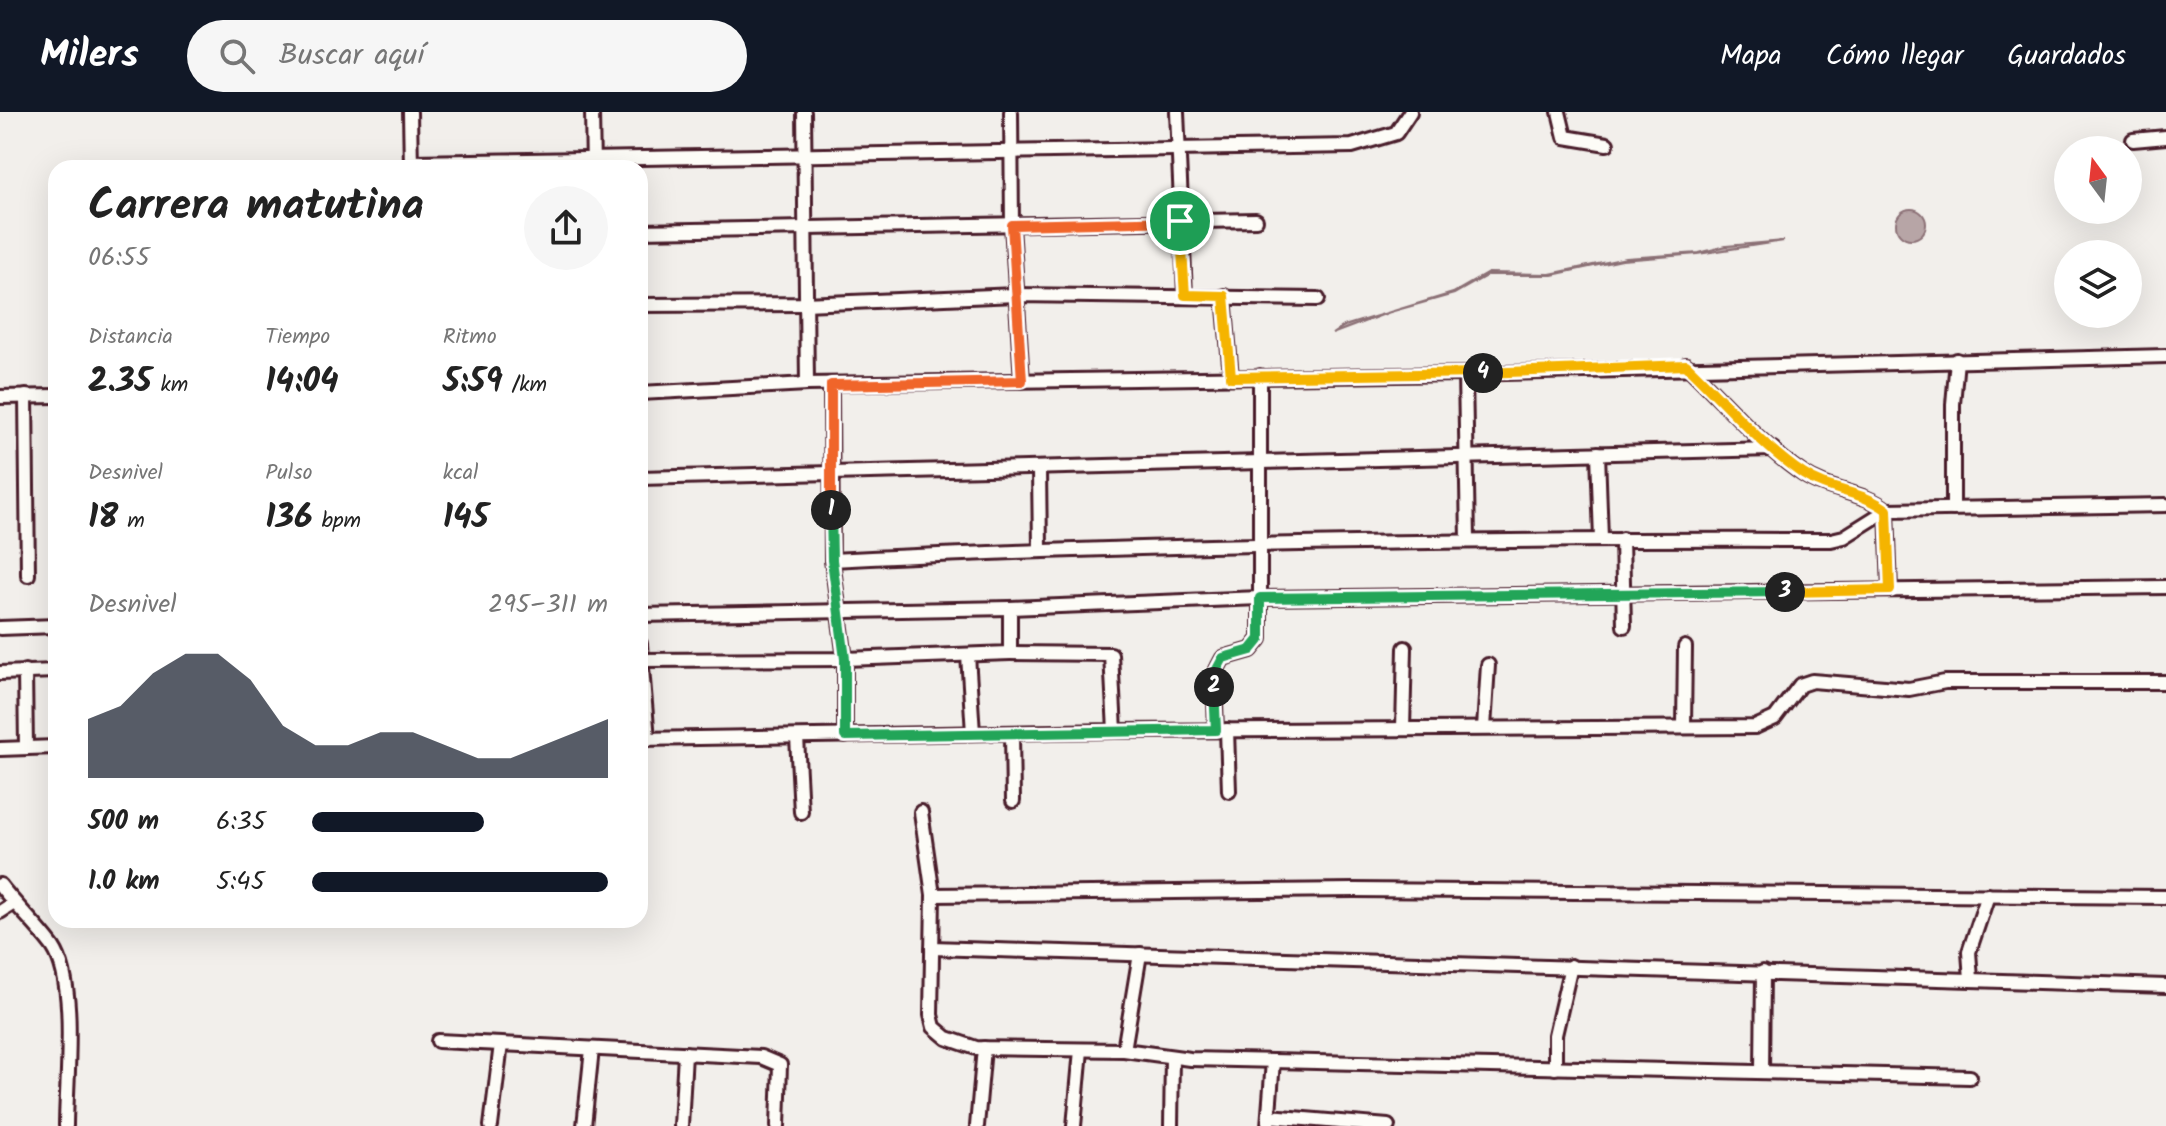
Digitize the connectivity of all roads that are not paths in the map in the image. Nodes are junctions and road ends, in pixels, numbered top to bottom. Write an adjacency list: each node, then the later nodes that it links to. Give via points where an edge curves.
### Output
1 (410, 112): 14 (street)
2 (592, 112): 15 (street)
3 (804, 112): 13 (street)
4 (1011, 112): 12 (street)
5 (1177, 112): 11 (street)
6 (1410, 112): 11 (street, via 1396,133 1352,146)
7 (1559, 112): 10 (street, via 1565,137)
8 (2166, 137): 9 (street)
9 (2142, 139)
10 (1607, 144)
11 (1178, 147): 12 (street); 18 (street)
12 (1013, 151): 13 (street); 19 (street)
13 (805, 155): 16 (street); 20 (street)
14 (411, 160)
15 (593, 160)
16 (648, 161)
17 (1256, 220): 18 (street)
18 (1180, 221): 19 (street); 23 (street)
19 (1012, 225): 20 (street); 22 (street)
20 (805, 230): 21 (street); 26 (street)
21 (648, 231)
22 (1016, 295): 23 (street); 26 (street); 34 (street)
23 (1185, 295): 24 (street)
24 (1224, 296): 25 (street); 33 (street)
25 (1318, 299)
26 (804, 304): 27 (street); 35 (street)
27 (648, 305)
28 (2166, 356): 29 (street)
29 (1957, 360): 30 (street); 49 (street)
30 (1686, 365): 31 (street); 41 (street)
31 (1465, 374): 32 (street); 43 (street)
32 (1260, 376): 33 (street); 44 (street)
33 (1231, 377): 34 (street)
34 (1022, 381): 36 (street)
35 (807, 384): 36 (street); 37 (street)
36 (831, 385): 46 (street)
37 (648, 393)
38 (26, 396): 39 (street); 40 (street); 57 (street)
39 (48, 396)
40 (0, 397)
41 (1773, 449): 42 (street); 50 (street, via 1829,489 1875,500)
42 (1598, 453): 43 (street); 51 (street)
43 (1467, 455): 44 (street); 53 (street)
44 (1261, 463): 45 (street); 54 (street)
45 (1039, 470): 46 (street); 55 (street)
46 (830, 474): 47 (street); 56 (street)
47 (648, 478)
48 (2166, 505): 49 (street)
49 (1953, 509): 50 (street)
50 (1887, 510): 52 (street, via 1831,540); 59 (street)
51 (1601, 539): 52 (street); 53 (street)
52 (1622, 539): 60 (street)
53 (1468, 540): 54 (street)
54 (1260, 545): 55 (street); 61 (street)
55 (1040, 549): 56 (street)
56 (832, 560): 63 (street)
57 (28, 575)
58 (2166, 587): 59 (street)
59 (1890, 590): 60 (street)
60 (1624, 594): 61 (street); 66 (street)
61 (1260, 598): 62 (street); 82 (street, via 1260,639 1251,650 1223,658 1214,675)
62 (1010, 608): 63 (street); 70 (street)
63 (839, 611): 64 (street); 72 (street)
64 (648, 615)
65 (48, 626): 67 (street)
66 (1624, 626)
67 (0, 628)
68 (1685, 647): 79 (street)
69 (1405, 648): 81 (street)
70 (1010, 653): 71 (street); 83 (street, via 1111,654)
71 (968, 655): 72 (street); 84 (street)
72 (845, 659): 73 (street); 86 (street)
73 (648, 660)
74 (1488, 665): 80 (street)
75 (25, 671): 76 (street); 77 (street); 89 (street)
76 (48, 671)
77 (0, 673)
78 (2166, 682): 79 (street, via 1945,682 1909,689 1812,681 1800,685 1775,718 1755,727)
79 (1684, 726): 80 (street)
80 (1484, 728): 81 (street)
81 (1403, 729): 82 (street)
82 (1221, 730): 83 (street); 92 (street)
83 (1115, 731): 85 (street)
84 (973, 733): 85 (street); 86 (street)
85 (1012, 733): 93 (street)
86 (845, 736): 87 (street)
87 (797, 737): 88 (street); 94 (street)
88 (648, 739)
89 (26, 747): 90 (street); 91 (street)
90 (48, 747)
91 (0, 749)
92 (1229, 791)
93 (1013, 801)
94 (801, 812)
95 (921, 812): 97 (street)
96 (0, 885): 100 (street)
97 (933, 895): 98 (street, via 1385,890); 102 (street)
98 (1988, 895): 99 (street); 106 (street, via 1969,952)
99 (2166, 897)
100 (14, 903): 101 (street); 121 (street, via 54,948 61,965)
101 (0, 912)
102 (932, 948): 103 (street); 110 (street, via 934,1027 947,1038)
103 (1140, 954): 104 (street); 113 (street)
104 (1571, 966): 105 (street); 117 (street, via 1555,1035)
105 (1763, 972): 106 (street); 118 (street)
106 (1971, 979): 107 (street)
107 (2166, 986)
108 (438, 1041): 109 (street)
109 (501, 1044): 111 (street); 122 (street)
110 (984, 1048): 112 (street); 126 (street)
111 (592, 1049): 114 (street); 123 (street)
112 (1081, 1050): 113 (street); 127 (street)
113 (1124, 1050): 115 (street)
114 (685, 1053): 124 (street); 125 (street, via 761,1057 780,1065)
115 (1172, 1057): 116 (street); 128 (street)
116 (1273, 1061): 117 (street); 120 (street)
117 (1555, 1068): 118 (street)
118 (1762, 1072): 119 (street)
119 (1970, 1077)
120 (1268, 1121): 129 (street)
121 (66, 1126)
122 (491, 1126)
123 (584, 1126)
124 (681, 1126)
125 (778, 1126)
126 (977, 1126)
127 (1074, 1126)
128 (1171, 1126)
129 (1388, 1126)

